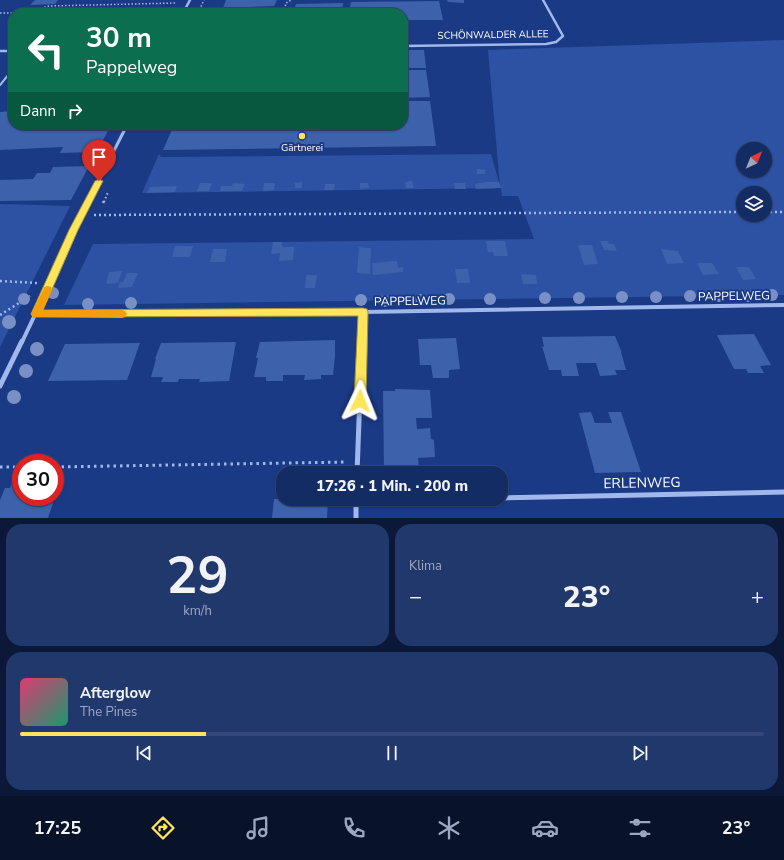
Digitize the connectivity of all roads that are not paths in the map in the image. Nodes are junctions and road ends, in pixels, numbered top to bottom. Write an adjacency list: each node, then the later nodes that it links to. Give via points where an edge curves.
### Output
1 (543, 0): 2 (street, SCHÖNWALDER ALLEE, via 563,36 554,43)
2 (408, 46)
3 (8, 75): 4 (lane)
4 (0, 85)
5 (124, 130): 8 (street)
6 (784, 305): 7 (street, PAPPELWEG)
7 (363, 312): 8 (street, PAPPELWEG); 10 (street)
8 (36, 314): 9 (street)
9 (0, 386)
10 (358, 466)
11 (784, 492): 12 (street, ERLENWEG)
12 (508, 498)
13 (356, 506): 14 (street)
14 (356, 518)

